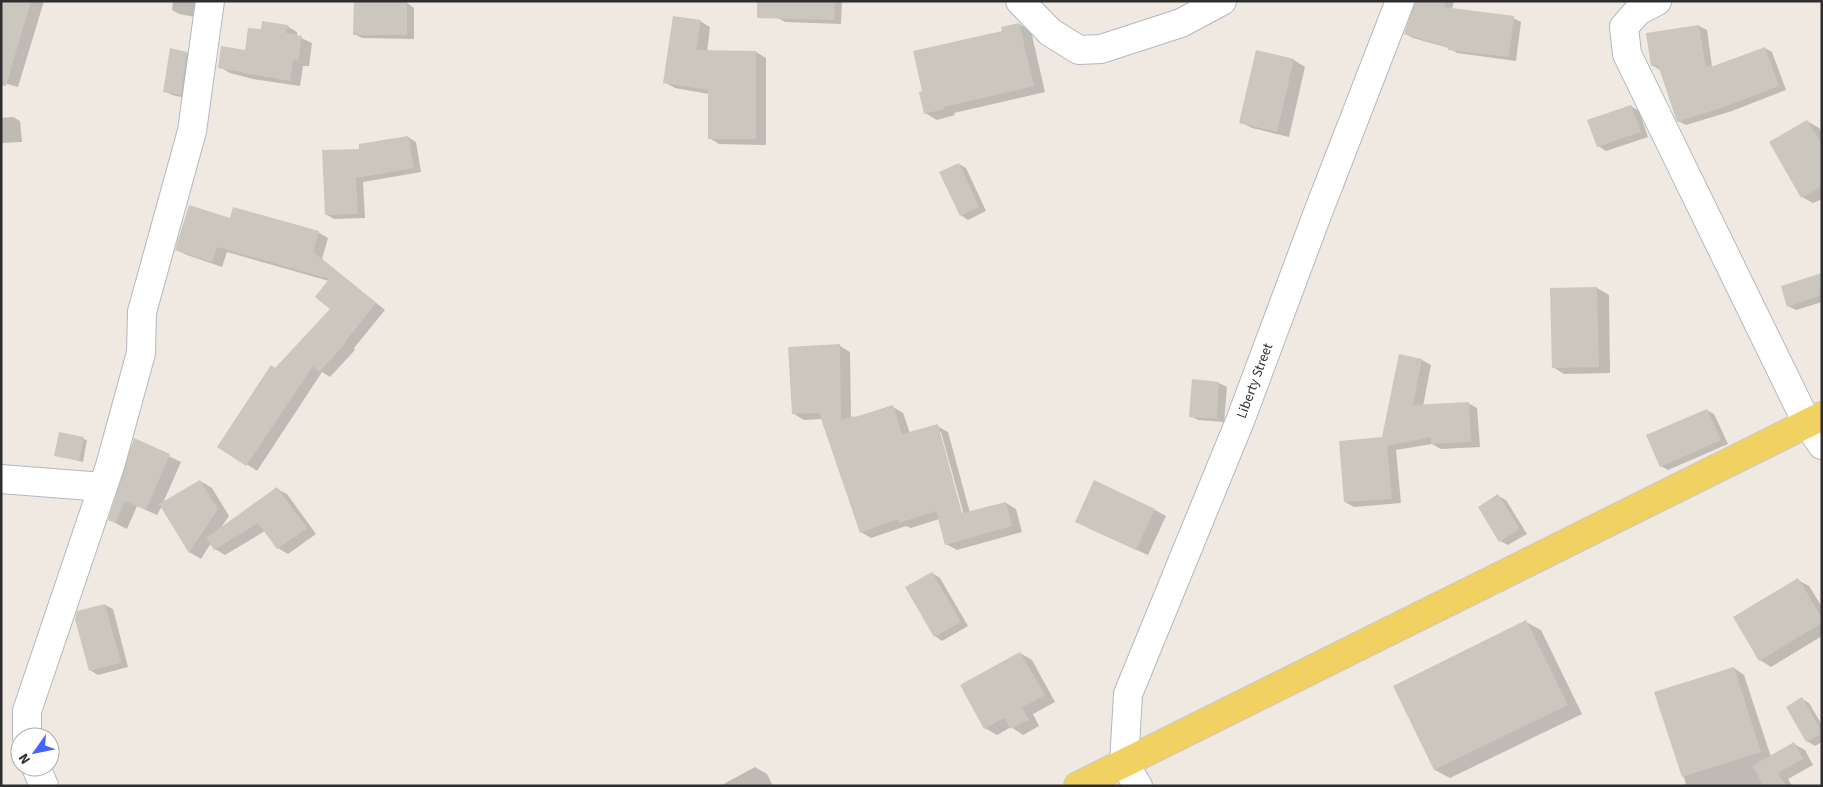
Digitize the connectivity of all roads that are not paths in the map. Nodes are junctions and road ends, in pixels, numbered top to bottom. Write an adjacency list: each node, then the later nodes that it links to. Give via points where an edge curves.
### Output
1 (210, 1): 8 (street, via 192,131 142,312 141,354)
2 (1020, 1): 3 (street, via 1050,32 1079,50 1101,49 1181,23)
3 (1222, 1)
4 (1400, 1): 10 (street, Liberty Street, via 1240,420 1128,694)
5 (1656, 1): 6 (street, via 1638,11 1624,27 1627,54)
6 (1817, 428): 10 (main road)
7 (1, 479): 8 (street)
8 (103, 487): 9 (street, via 27,712)
9 (27, 727)
10 (1124, 763): 11 (main road); 12 (street)
11 (1078, 786)
12 (1138, 786)

